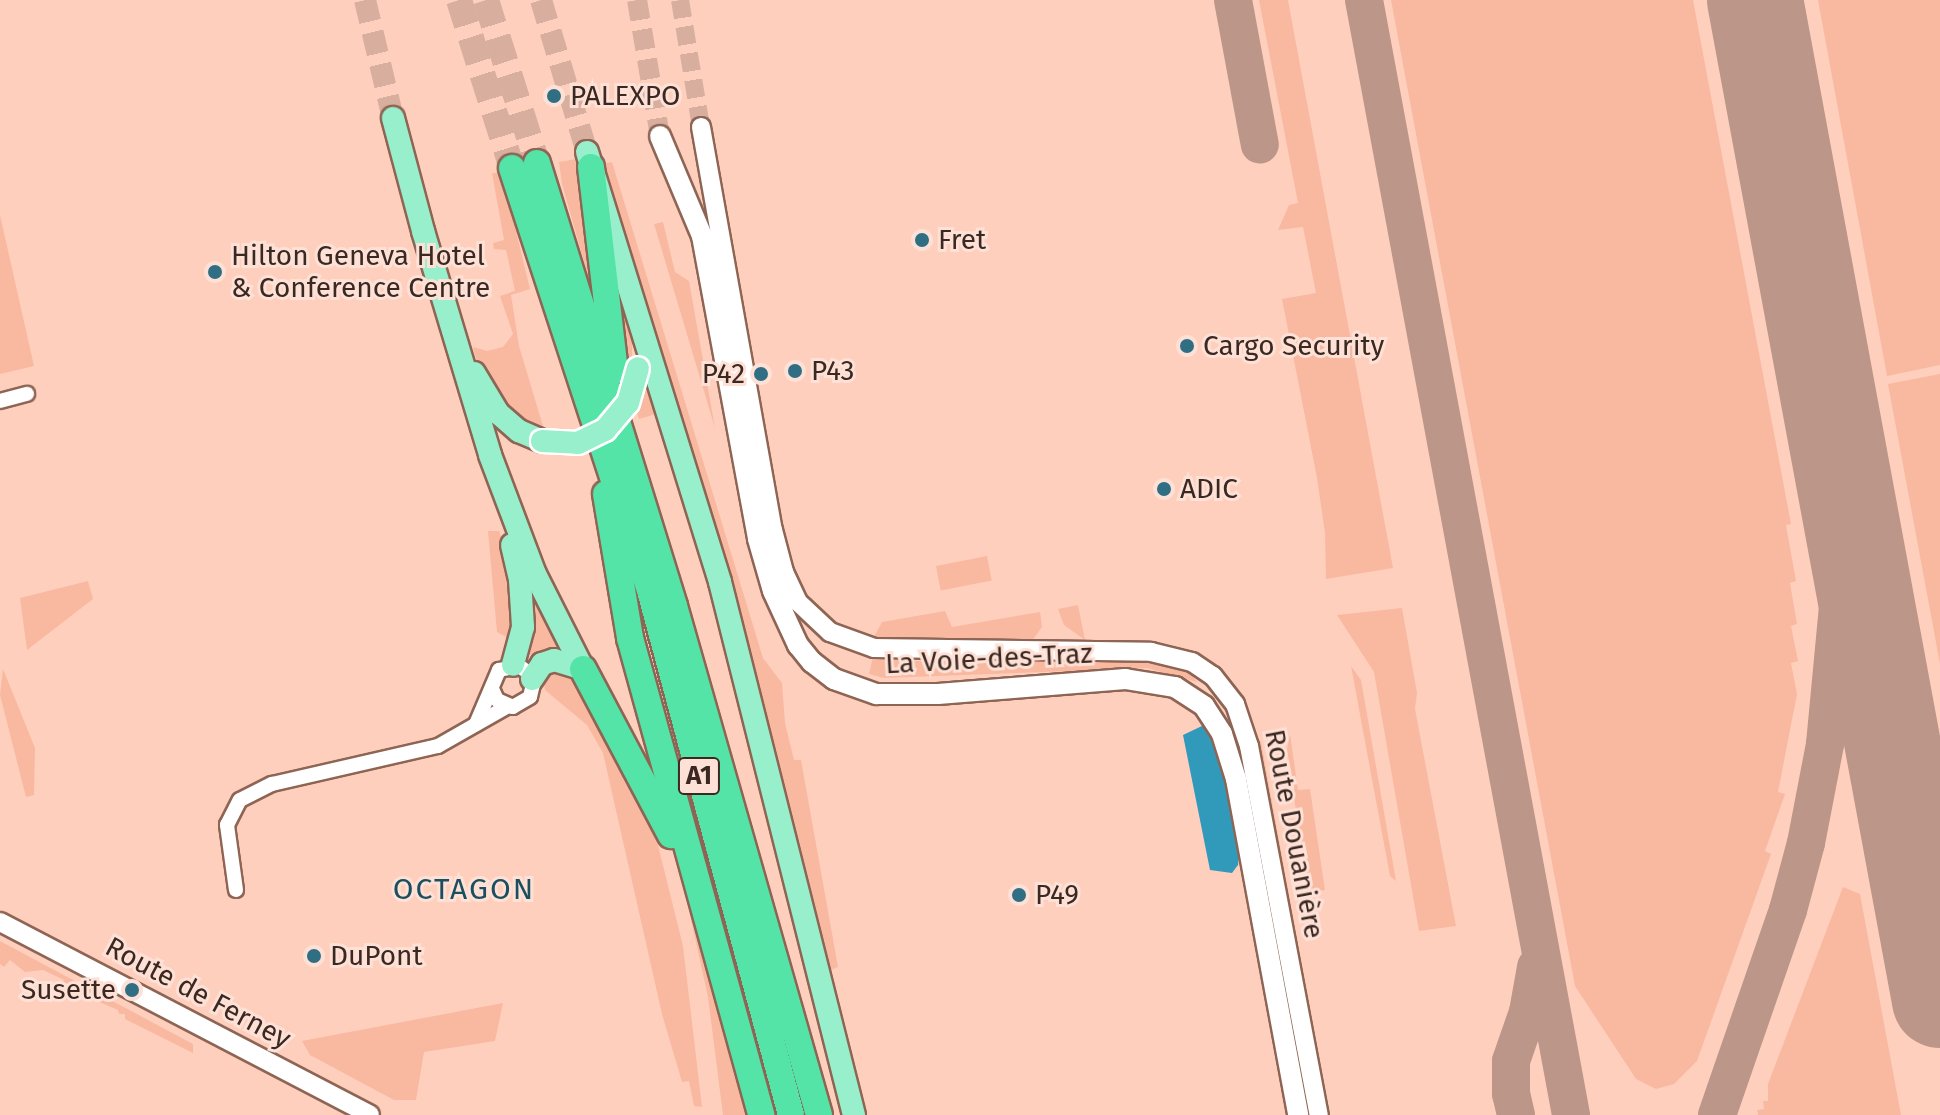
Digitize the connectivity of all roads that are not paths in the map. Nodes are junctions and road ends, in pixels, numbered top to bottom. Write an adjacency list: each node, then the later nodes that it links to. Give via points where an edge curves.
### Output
1 (393, 118): 6 (main road)
2 (701, 127): 29 (street, Route Douanière, via 773,530 798,602 843,639 874,648 1151,652 1192,662 1221,684 1240,713 1252,758)
3 (660, 136): 28 (main road, La Voie-des-Traz, via 702,236 758,539 776,600 798,645 834,679 876,694 1125,679 1175,687 1204,706 1222,734 1236,779)
4 (589, 160): 5 (main road); 11 (highway, via 612,353)
5 (636, 313): 6 (main road, bridge, via 638,368 628,403 605,430 578,443 542,441 498,413); 27 (main road, via 720,582)
6 (456, 336): 10 (main road)
7 (27, 394): 8 (street)
8 (0, 401)
9 (598, 439): 11 (highway, A1, via 524,166); 18 (highway, via 630,638); 24 (highway, A1, via 651,594)
10 (490, 455): 12 (main road, via 520,580 522,637); 13 (main road, via 535,574)
11 (633, 468): 21 (highway, A1)
12 (513, 665): 14 (street); 15 (street, via 495,674)
13 (583, 669): 14 (main road, via 554,660 542,664); 18 (highway)
14 (532, 679): 16 (street, via 530,697)
15 (492, 689): 16 (street); 17 (street)
16 (508, 706): 17 (street)
17 (476, 724): 19 (street, via 438,746 272,784 240,800 227,825)
18 (696, 885): 23 (highway)
19 (236, 890)
20 (0, 922): 22 (street, Route de Ferney)
21 (774, 952): 25 (highway, A1); 26 (highway)
22 (370, 1115)
23 (761, 1115)
24 (791, 1115)
25 (819, 1115)
26 (839, 1115)
27 (854, 1115)
28 (1298, 1115)
29 (1319, 1115)

